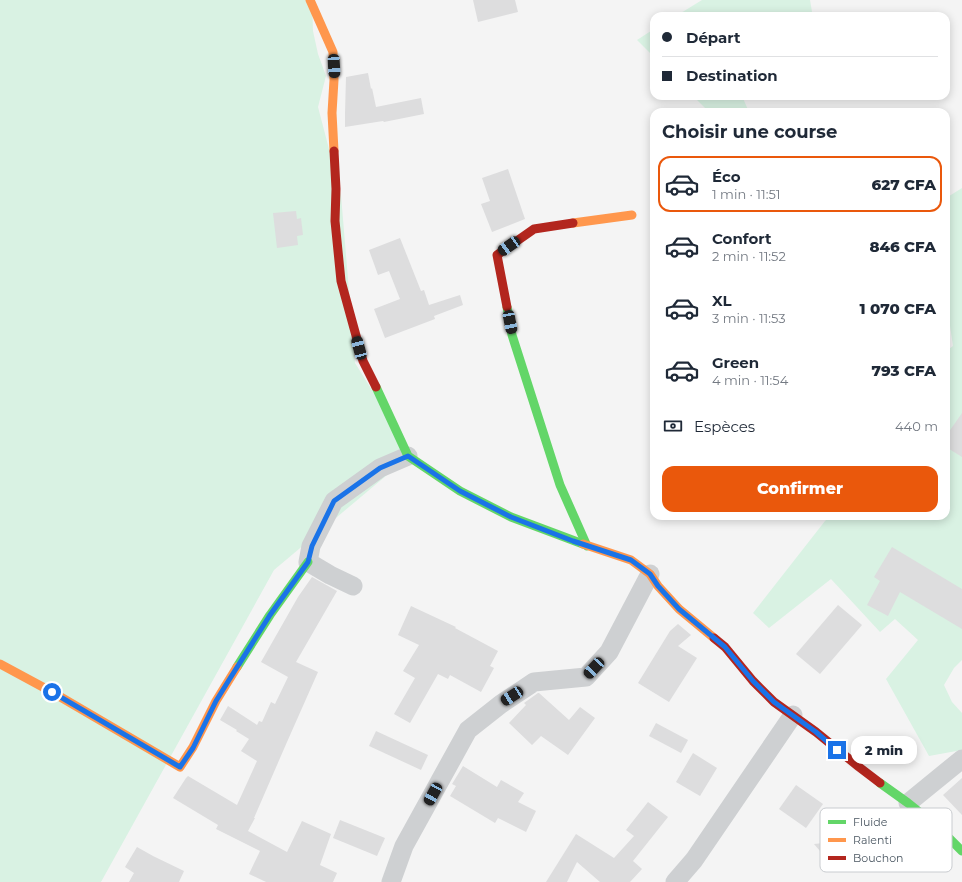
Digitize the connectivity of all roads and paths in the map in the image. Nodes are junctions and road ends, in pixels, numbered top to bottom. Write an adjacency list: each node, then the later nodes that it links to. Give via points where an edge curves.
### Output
1 (310, 0): 3 (street, via 333,52 335,221 341,281 363,361)
2 (632, 215): 4 (street, via 534,229 497,255 512,335 560,485)
3 (408, 456): 4 (street, via 460,491 511,517); 5 (street, via 380,468 334,501 312,546)
4 (587, 546): 6 (street, via 631,560)
5 (308, 562): 7 (street); 8 (street, via 270,615 229,680 193,748 180,767)
6 (650, 574): 9 (street, via 679,609 725,647 753,681 774,702); 15 (street, via 609,652 586,677 534,682 468,730 404,846)
7 (353, 586)
8 (0, 664)
9 (792, 715): 11 (street); 16 (street, via 694,860)
10 (962, 759): 11 (street)
11 (908, 803): 12 (street)
12 (914, 808)
13 (952, 841): 14 (street)
14 (962, 851)
15 (391, 882)
16 (675, 882)

